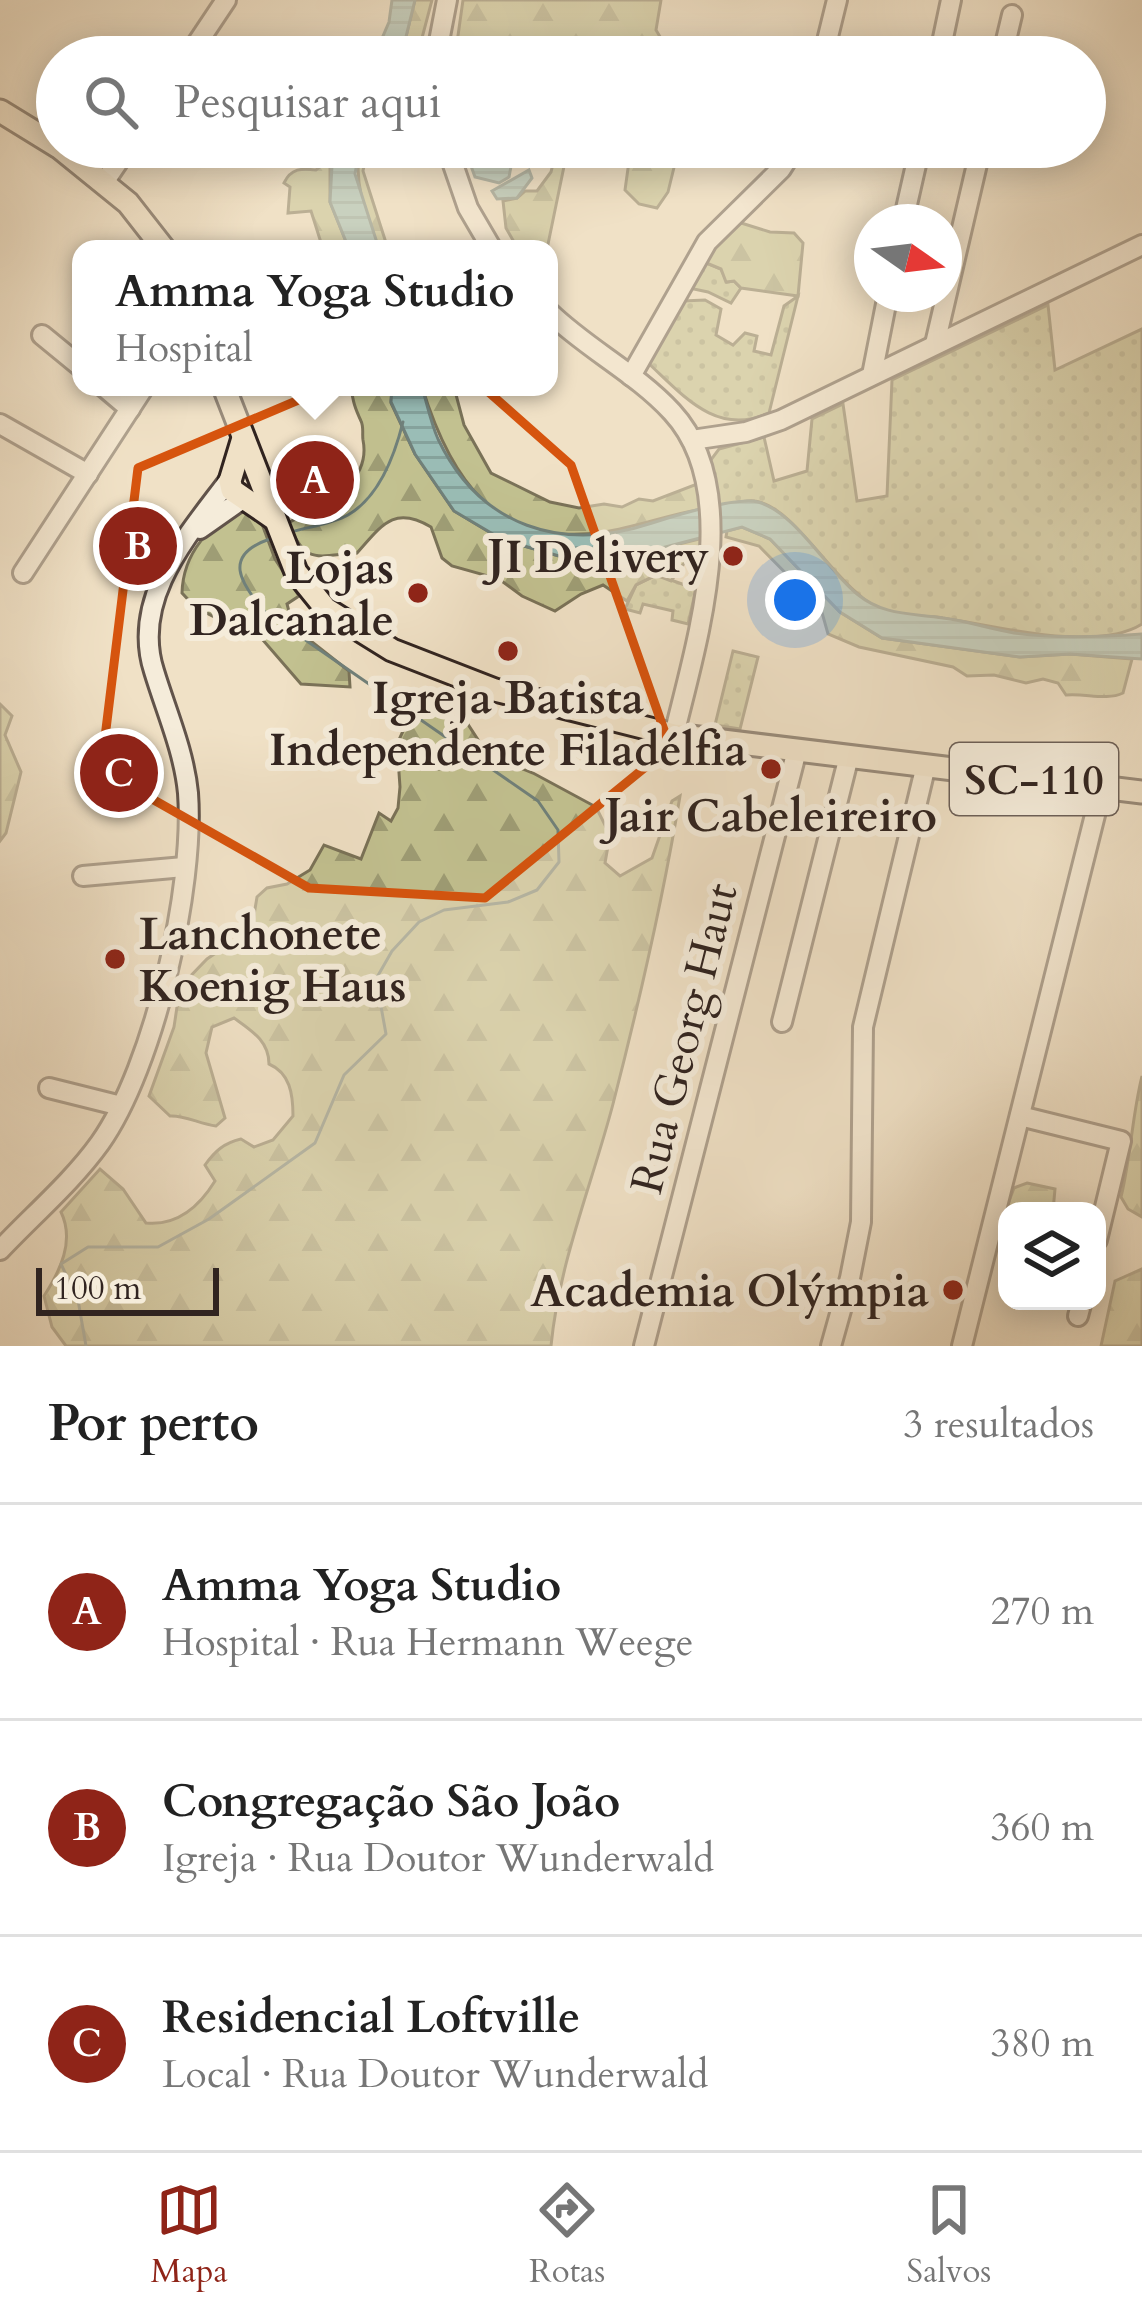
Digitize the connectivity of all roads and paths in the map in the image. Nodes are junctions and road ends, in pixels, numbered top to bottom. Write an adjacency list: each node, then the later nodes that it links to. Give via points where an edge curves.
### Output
1 (226, 0): 6 (street)
2 (447, 0): 7 (street)
3 (837, 0): 8 (street)
4 (952, 0): 9 (street)
5 (1012, 16): 10 (street)
6 (202, 36)
7 (440, 36)
8 (829, 36)
9 (944, 36)
10 (1007, 36)
11 (0, 111): 12 (main road)
12 (36, 133)
13 (88, 168): 19 (main road)
14 (114, 168): 19 (street)
15 (454, 168): 22 (street)
16 (782, 168): 30 (street, via 707,242)
17 (915, 168): 20 (street)
18 (976, 168): 27 (street)
19 (105, 181): 21 (main road)
20 (907, 204)
21 (157, 240)
22 (487, 240)
23 (1142, 245): 27 (street)
24 (884, 312): 29 (street)
25 (558, 319): 30 (street)
26 (42, 334): 28 (street)
27 (935, 344): 29 (street)
28 (72, 359)
29 (872, 375): 37 (street, via 764,427)
30 (631, 376): 37 (street)
31 (115, 396): 34 (street)
32 (138, 396): 34 (street)
33 (227, 396): 36 (main road, SC-110)
34 (130, 409): 38 (street)
35 (0, 424): 38 (street)
36 (243, 438): 39 (main road); 40 (main road, SC-110)
37 (692, 440): 45 (street, via 708,505 710,576)
38 (88, 474): 44 (street)
39 (233, 474): 40 (main road, via 249,468); 41 (main road, via 232,490); 43 (street)
40 (259, 478): 41 (main road); 42 (main road, SC-110)
41 (244, 498): 42 (main road, SC-110); 43 (street)
42 (277, 530): 45 (main road, SC-110, via 326,609 392,650 495,691)
43 (183, 544): 51 (street, via 157,590 148,627 151,664 185,772)
44 (23, 573)
45 (674, 735): 46 (main road, SC-110)
46 (797, 750): 47 (main road, SC-110); 59 (street, Rua Georg Haut)
47 (849, 756): 48 (main road, SC-110); 53 (street)
48 (926, 765): 49 (main road, SC-110); 60 (street, via 863,1027 860,1222)
49 (1102, 787): 50 (main road, SC-110); 56 (street)
50 (1142, 792)
51 (184, 867): 52 (street); 55 (street, via 158,1006)
52 (83, 876)
53 (782, 1022)
54 (49, 1088): 55 (street)
55 (122, 1106): 58 (street, via 87,1159)
56 (1020, 1116): 57 (street, via 1121,1141); 61 (street)
57 (1106, 1203)
58 (0, 1250)
59 (644, 1346)
60 (831, 1346)
61 (962, 1346)

